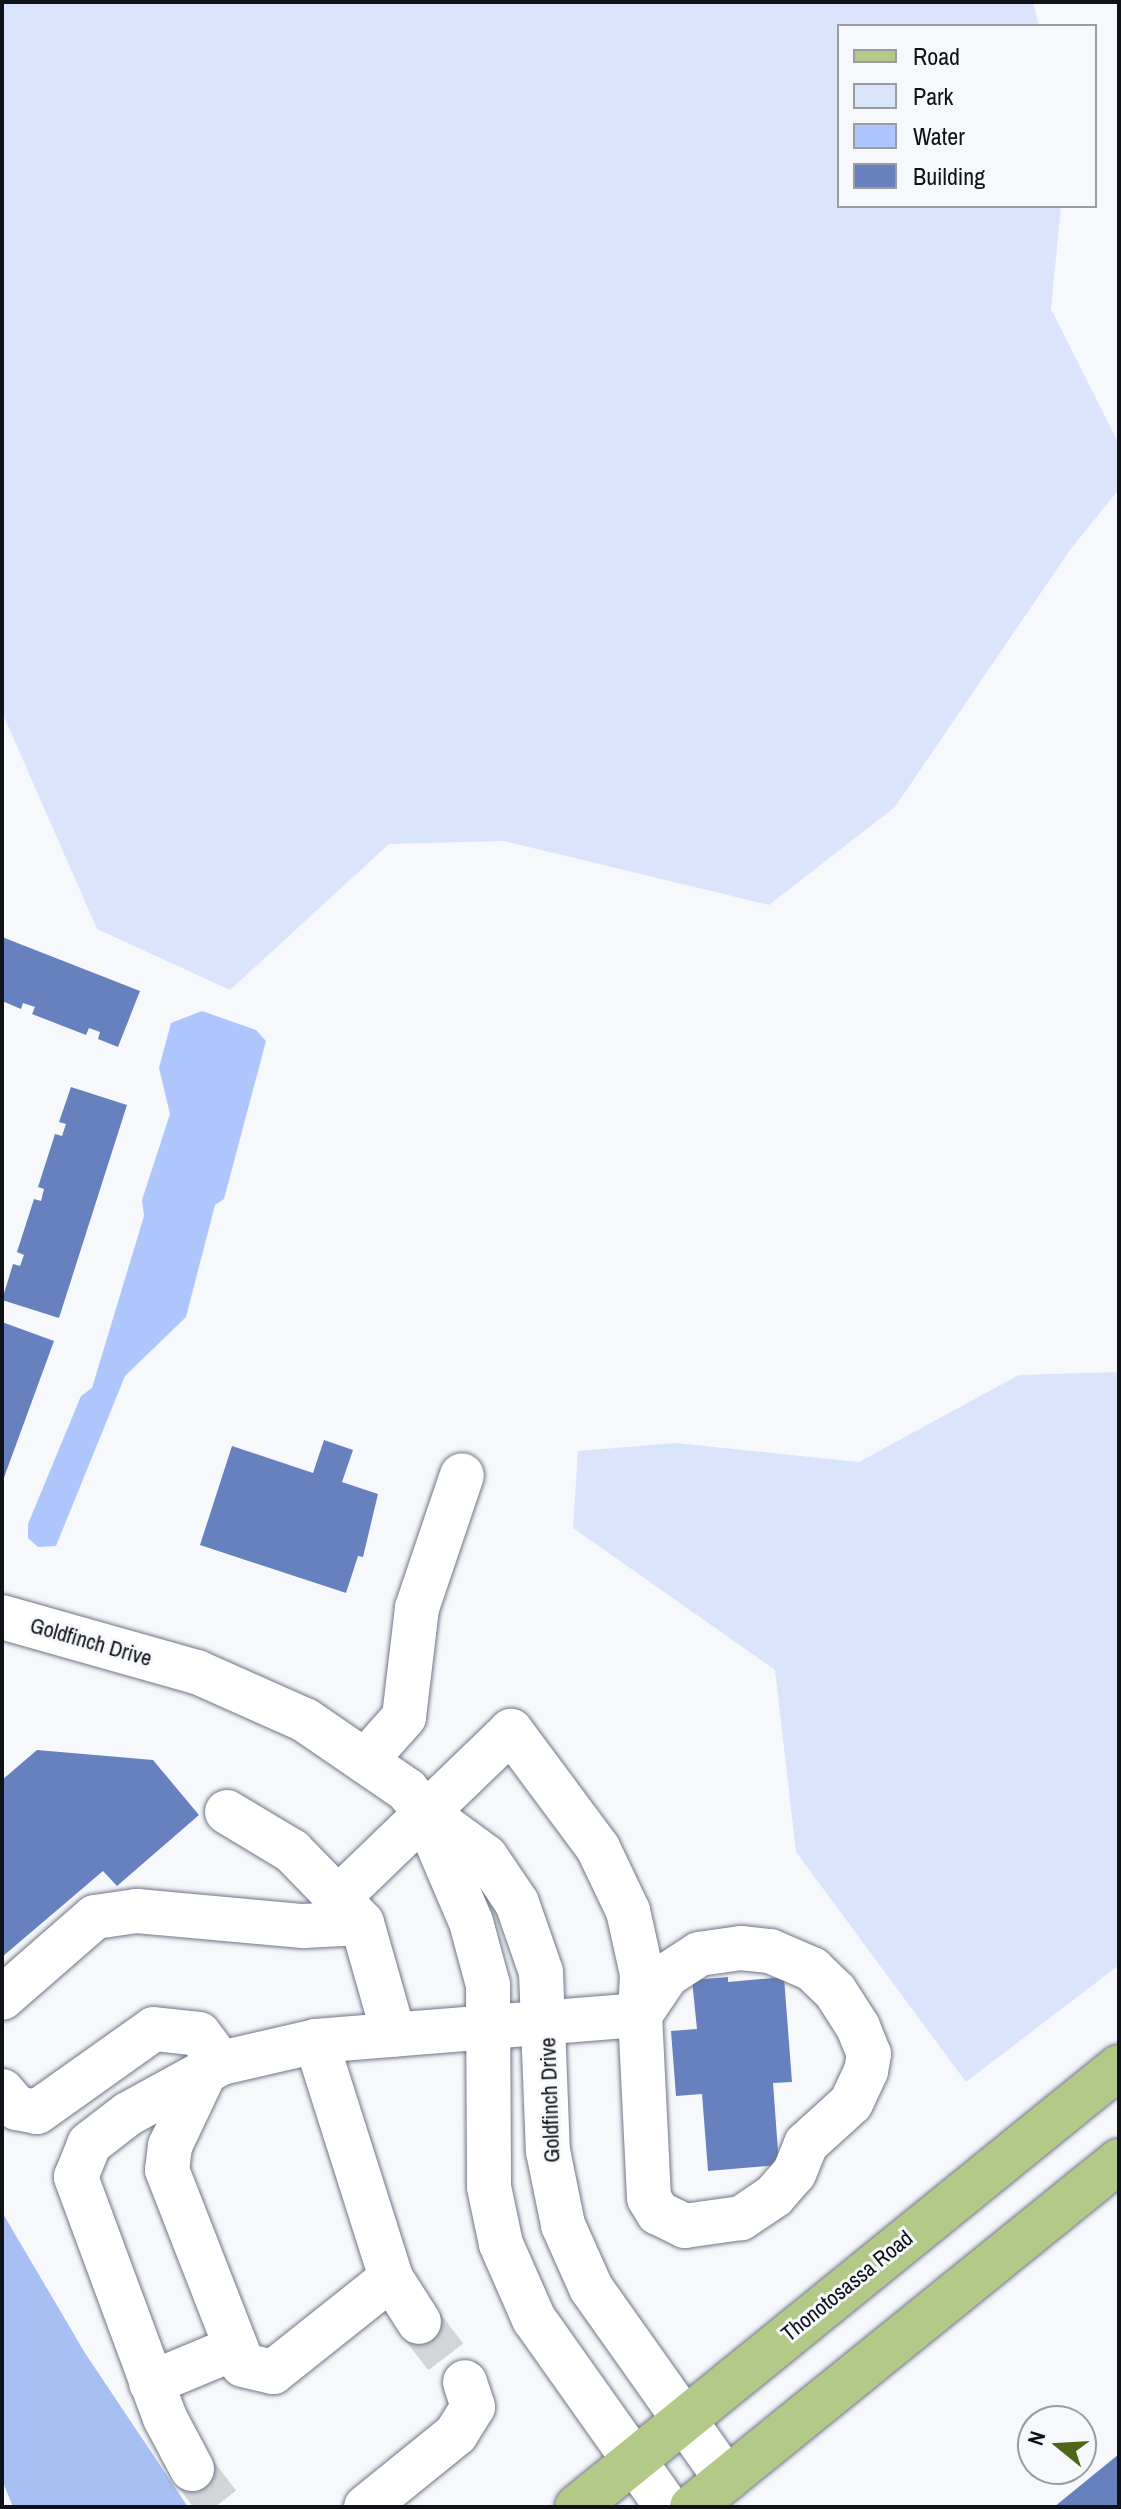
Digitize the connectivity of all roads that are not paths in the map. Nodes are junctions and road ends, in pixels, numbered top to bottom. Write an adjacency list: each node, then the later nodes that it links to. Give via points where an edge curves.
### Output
1 (462, 1475): 3 (street, via 417,1608 404,1717)
2 (2, 1617): 3 (street, Goldfinch Drive, via 197,1672 305,1720)
3 (365, 1761): 5 (street, Goldfinch Drive, via 407,1790)
4 (227, 1812): 6 (street, via 292,1851)
5 (424, 1812): 6 (street); 8 (street, via 511,1731 598,1848 628,1911 642,1974); 9 (street, Goldfinch Drive, via 486,1857 517,1903 541,1972); 10 (street, Goldfinch Drive, via 471,1922 488,1985)
6 (350, 1910): 7 (street, via 303,1926 137,1911 95,1917); 11 (street)
7 (2, 1998)
8 (640, 2015): 8 (street, via 667,1975 699,1954 741,1948 770,1951 812,1969 835,1991 869,2054 866,2071 851,2103 806,2144 794,2173 774,2196 741,2218 685,2226 658,2213 649,2198); 9 (street)
9 (547, 2026): 10 (street); 22 (street, Goldfinch Drive, via 548,2151 563,2225 591,2288)
10 (489, 2030): 11 (street); 23 (street, Goldfinch Drive, via 489,2187 501,2244 534,2319)
11 (394, 2035): 12 (street)
12 (316, 2041): 14 (street); 17 (street)
13 (1119, 2067): 22 (main road, Thonotosassa Road)
14 (213, 2069): 15 (street, via 199,2034 154,2029 37,2112 17,2108); 19 (street, via 170,2146 167,2170); 21 (street, via 102,2132 89,2144 76,2177)
15 (2, 2091)
16 (1119, 2161): 25 (main road)
17 (391, 2278): 18 (street); 19 (street, via 273,2372 254,2372 243,2365)
18 (419, 2322)
19 (235, 2348): 21 (street)
20 (465, 2382): 26 (street, via 473,2407 456,2434)
21 (151, 2383): 24 (street)
22 (682, 2420): 23 (main road, Thonotosassa Road); 25 (street, Goldfinch Drive)
23 (633, 2461): 27 (main road, Thonotosassa Road); 28 (street, Goldfinch Drive)
24 (192, 2469)
25 (726, 2479): 29 (main road)
26 (366, 2507)
27 (577, 2507)
28 (667, 2507)
29 (692, 2507)

